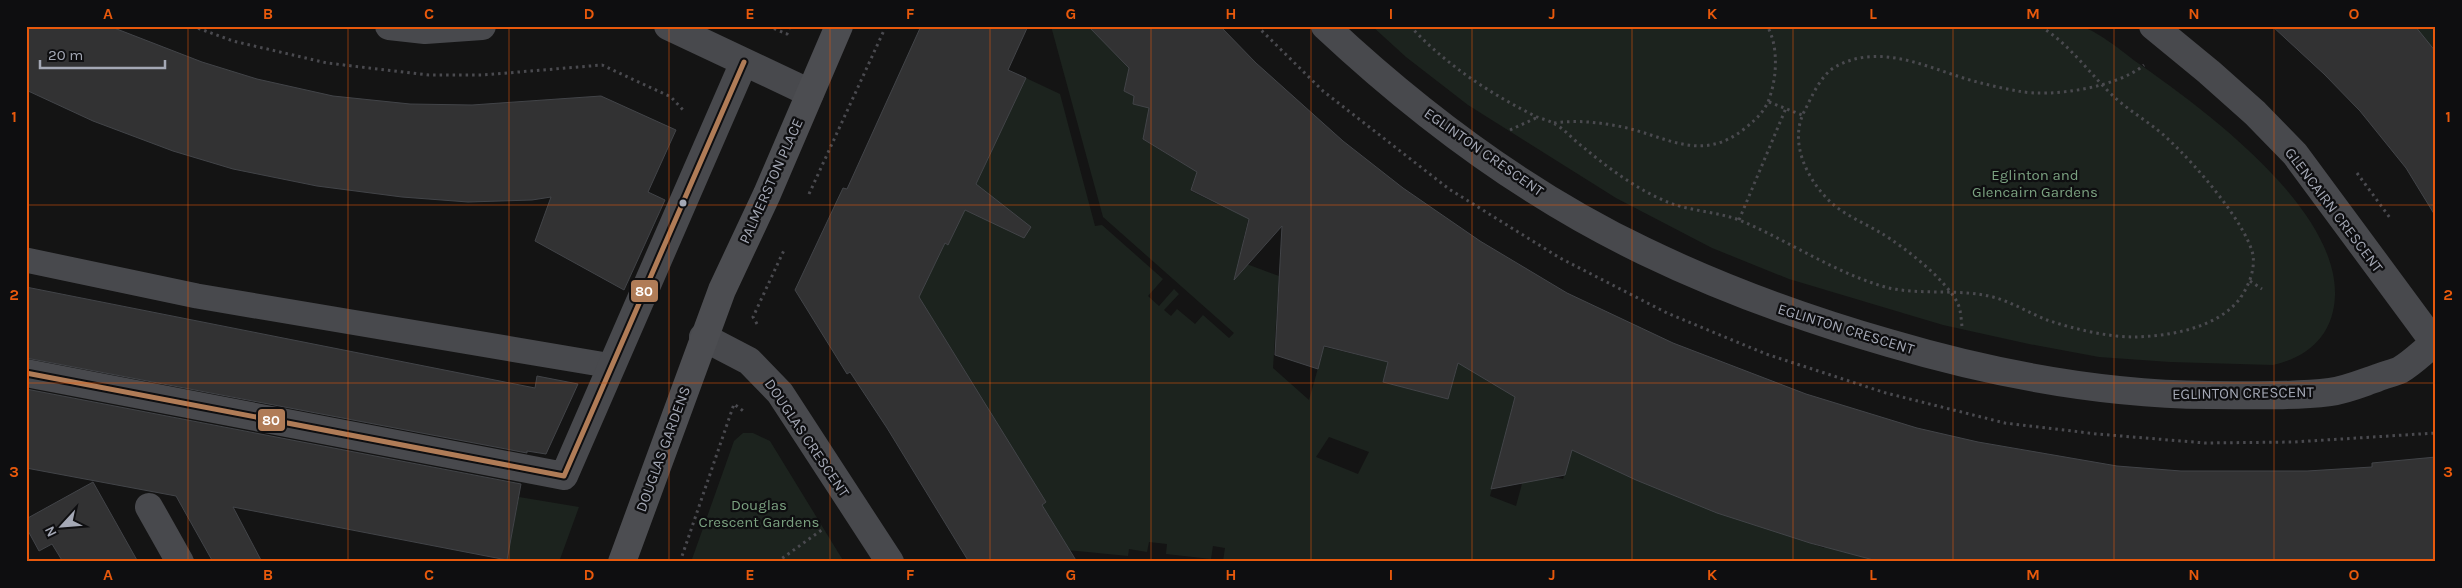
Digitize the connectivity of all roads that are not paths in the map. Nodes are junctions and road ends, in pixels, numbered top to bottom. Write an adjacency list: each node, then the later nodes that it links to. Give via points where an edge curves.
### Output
1 (389, 26): 2 (street, via 425,30)
2 (482, 26)
3 (668, 26): 7 (street)
4 (839, 26): 8 (street, PALMERSTON PLACE)
5 (1325, 26): 11 (street, EGLINTON CRESCENT, via 1404,96 1548,197 1619,238 1669,262 1766,303 1844,330 1999,372 2133,393 2333,392 2400,370)
6 (2160, 32): 11 (street, GLENCAIRN CRESCENT, via 2255,113 2295,154)
7 (744, 62): 8 (street); 12 (street)
8 (810, 93): 10 (street, PALMERSTON PLACE)
9 (26, 260): 12 (lane, via 196,296)
10 (703, 337): 16 (street, DOUGLAS GARDENS); 17 (street, DOUGLAS CRESCENT, via 749,361 780,393)
11 (2435, 344)
12 (612, 366): 13 (street, via 564,476)
13 (26, 373)
14 (149, 507): 15 (street)
15 (180, 562)
16 (622, 562)
17 (890, 562)

